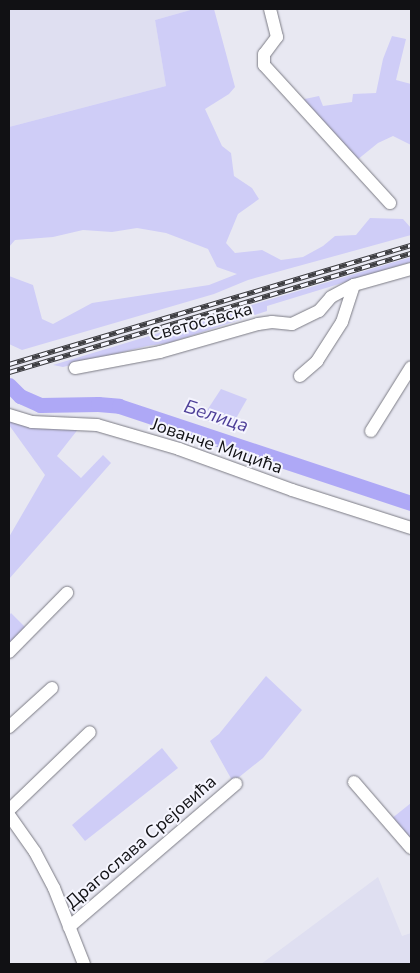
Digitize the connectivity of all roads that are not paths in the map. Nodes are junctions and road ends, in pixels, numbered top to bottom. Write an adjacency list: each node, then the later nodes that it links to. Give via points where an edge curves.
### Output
1 (270, 9): 2 (street, via 276,37 264,54 264,65)
2 (390, 203)
3 (411, 269): 4 (street, Светосавска)
4 (354, 285): 6 (street, Светосавска, via 331,297 319,311 292,324 258,324 160,352); 7 (street, via 342,322 317,361)
5 (411, 366): 9 (street)
6 (75, 368)
7 (300, 376)
8 (9, 415): 10 (street, Јованче Мицића, via 32,422 97,425 180,449 292,490)
9 (371, 430)
10 (411, 528)
11 (67, 592): 12 (street)
12 (9, 652)
13 (52, 688): 14 (street)
14 (9, 727)
15 (90, 732): 18 (street)
16 (354, 782): 20 (street)
17 (236, 784): 21 (street, Драгослава Срејовића)
18 (9, 810)
19 (9, 815): 21 (street, via 35,852)
20 (411, 848)
21 (69, 927): 22 (street)
22 (84, 964)

